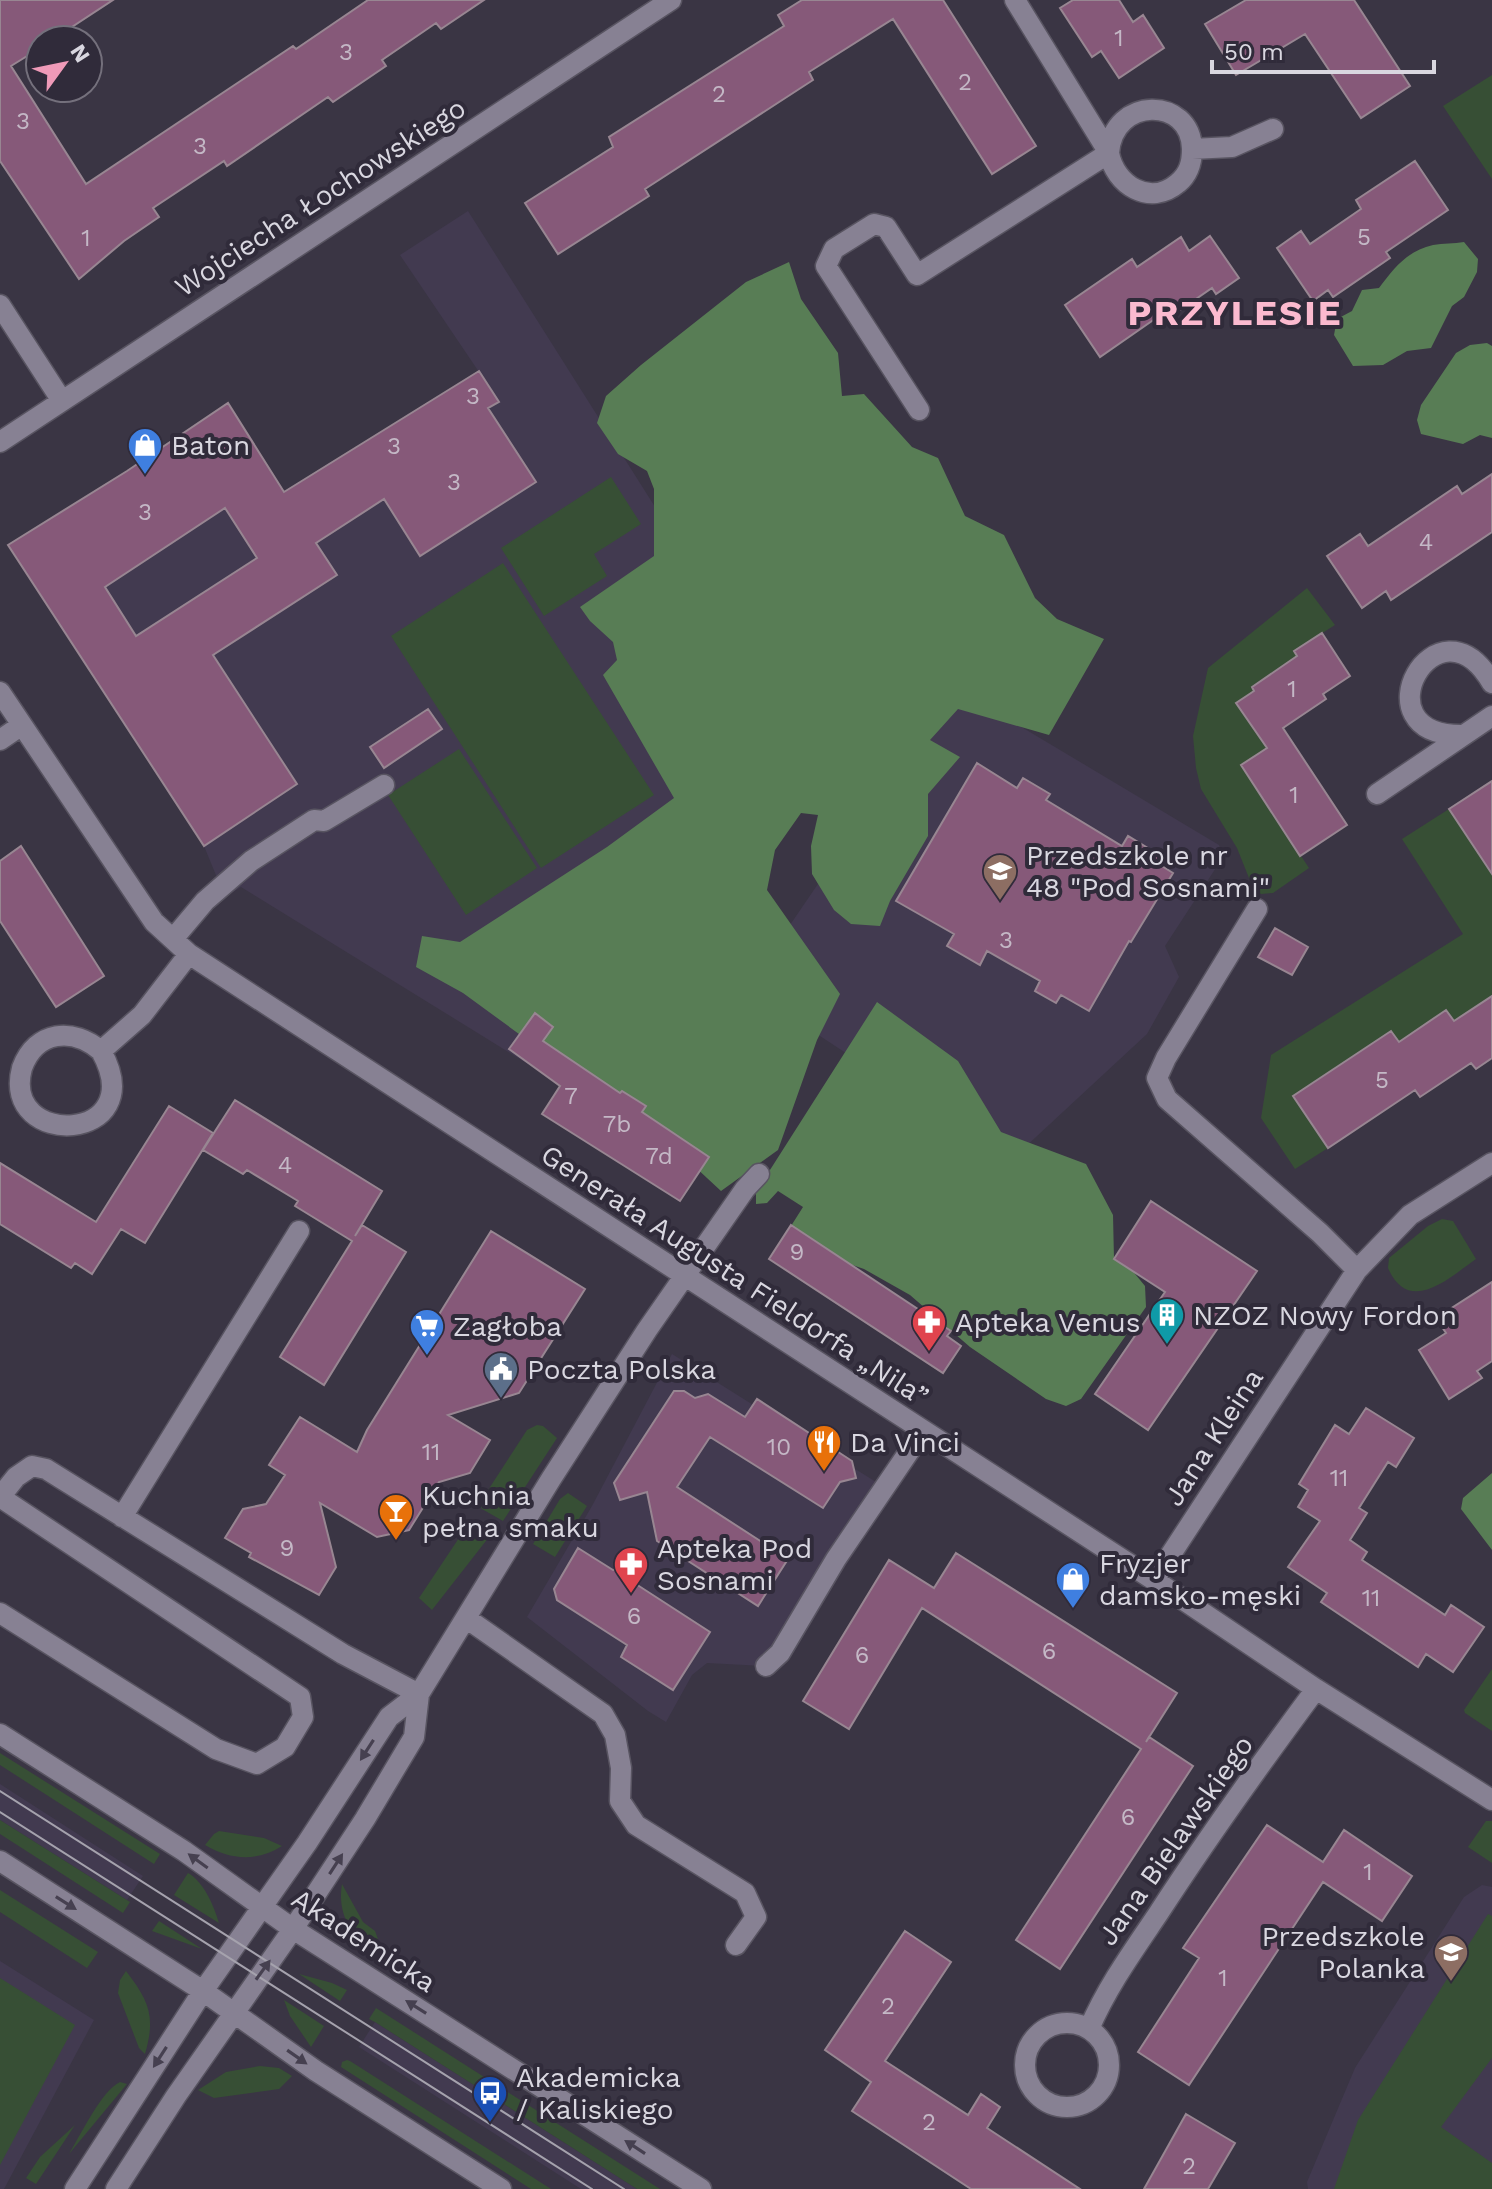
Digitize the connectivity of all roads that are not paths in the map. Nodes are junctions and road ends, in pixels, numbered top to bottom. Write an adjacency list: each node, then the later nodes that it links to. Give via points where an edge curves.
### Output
1 (671, 0): 3 (street, Wojciecha Łochowskiego)
2 (1015, 0): 6 (street)
3 (649, 6): 8 (street, Wojciecha Łochowskiego)
4 (1273, 129): 5 (street, via 1232,147)
5 (1192, 149): 6 (street, via 1183,124 1161,110 1146,109 1129,115 1116,128); 6 (street, via 1192,162 1177,185 1143,193 1118,178)
6 (1109, 153): 9 (street, via 917,275 886,227 874,224 834,249 826,266)
7 (0, 305): 8 (street)
8 (62, 401): 10 (street, Wojciecha Łochowskiego)
9 (919, 410)
10 (0, 442)
11 (1492, 683): 15 (street, via 1477,661 1455,650 1429,660 1416,672 1409,689 1415,717 1427,730)
12 (0, 692): 14 (street, Generała Augusta Fieldorfa „Nila”)
13 (1492, 716): 15 (street)
14 (22, 725): 16 (street); 20 (street, Generała Augusta Fieldorfa „Nila”, via 137,898)
15 (1462, 735): 18 (street)
16 (0, 740)
17 (384, 785): 20 (street, via 324,821 314,820 251,861 205,901)
18 (1377, 794)
19 (1257, 909): 26 (street, via 1157,1078 1167,1099)
20 (173, 939): 21 (street, Generała Augusta Fieldorfa „Nila”)
21 (189, 954): 22 (street, via 142,1015); 27 (street, Generała Augusta Fieldorfa „Nila”)
22 (101, 1051): 22 (street, via 73,1036 37,1044 19,1076 20,1092 32,1114 45,1123 71,1127 99,1113 112,1081)
23 (1492, 1163): 26 (street, Jana Kleina, via 1410,1215)
24 (759, 1174): 27 (street)
25 (299, 1231): 30 (street)
26 (1357, 1270): 31 (street, Jana Kleina)
27 (686, 1276): 28 (street, Generała Augusta Fieldorfa „Nila”); 33 (street)
28 (923, 1431): 31 (street, Generała Augusta Fieldorfa „Nila”); 34 (street, via 780,1653)
29 (0, 1497): 30 (street, via 32,1466 46,1469); 32 (street, via 300,1697 303,1717 285,1747 257,1764 216,1749)
30 (122, 1517): 36 (street, via 343,1654)
31 (1154, 1580): 35 (street, Generała Augusta Fieldorfa „Nila”)
32 (0, 1613)
33 (466, 1618): 36 (street); 42 (street, via 603,1714 615,1735 620,1801 636,1825 745,1893 756,1917)
34 (766, 1666)
35 (1316, 1689): 38 (street, Generała Augusta Fieldorfa „Nila”); 45 (street, Jana Bielawskiego, via 1192,1860 1121,1967)
36 (419, 1694): 40 (street, one-way to 40, via 389,1717); 41 (street, one-way to 36, via 414,1737)
37 (0, 1734): 40 (street, Akademicka, one-way to 37, via 184,1851)
38 (1491, 1795)
39 (0, 1861): 43 (street, one-way to 43)
40 (261, 1907): 41 (street, Akademicka); 43 (street)
41 (293, 1929): 44 (street, one-way to 41); 49 (street, Akademicka, one-way to 41)
42 (736, 1945)
43 (203, 1991): 44 (street); 46 (street, one-way to 46)
44 (233, 2012): 47 (street); 48 (street, one-way to 48)
45 (1089, 2029): 45 (street, via 1059,2023 1033,2039 1024,2069 1038,2097 1067,2108 1096,2097 1109,2069 1101,2040)
46 (75, 2189)
47 (116, 2189)
48 (501, 2189)
49 (701, 2189)

